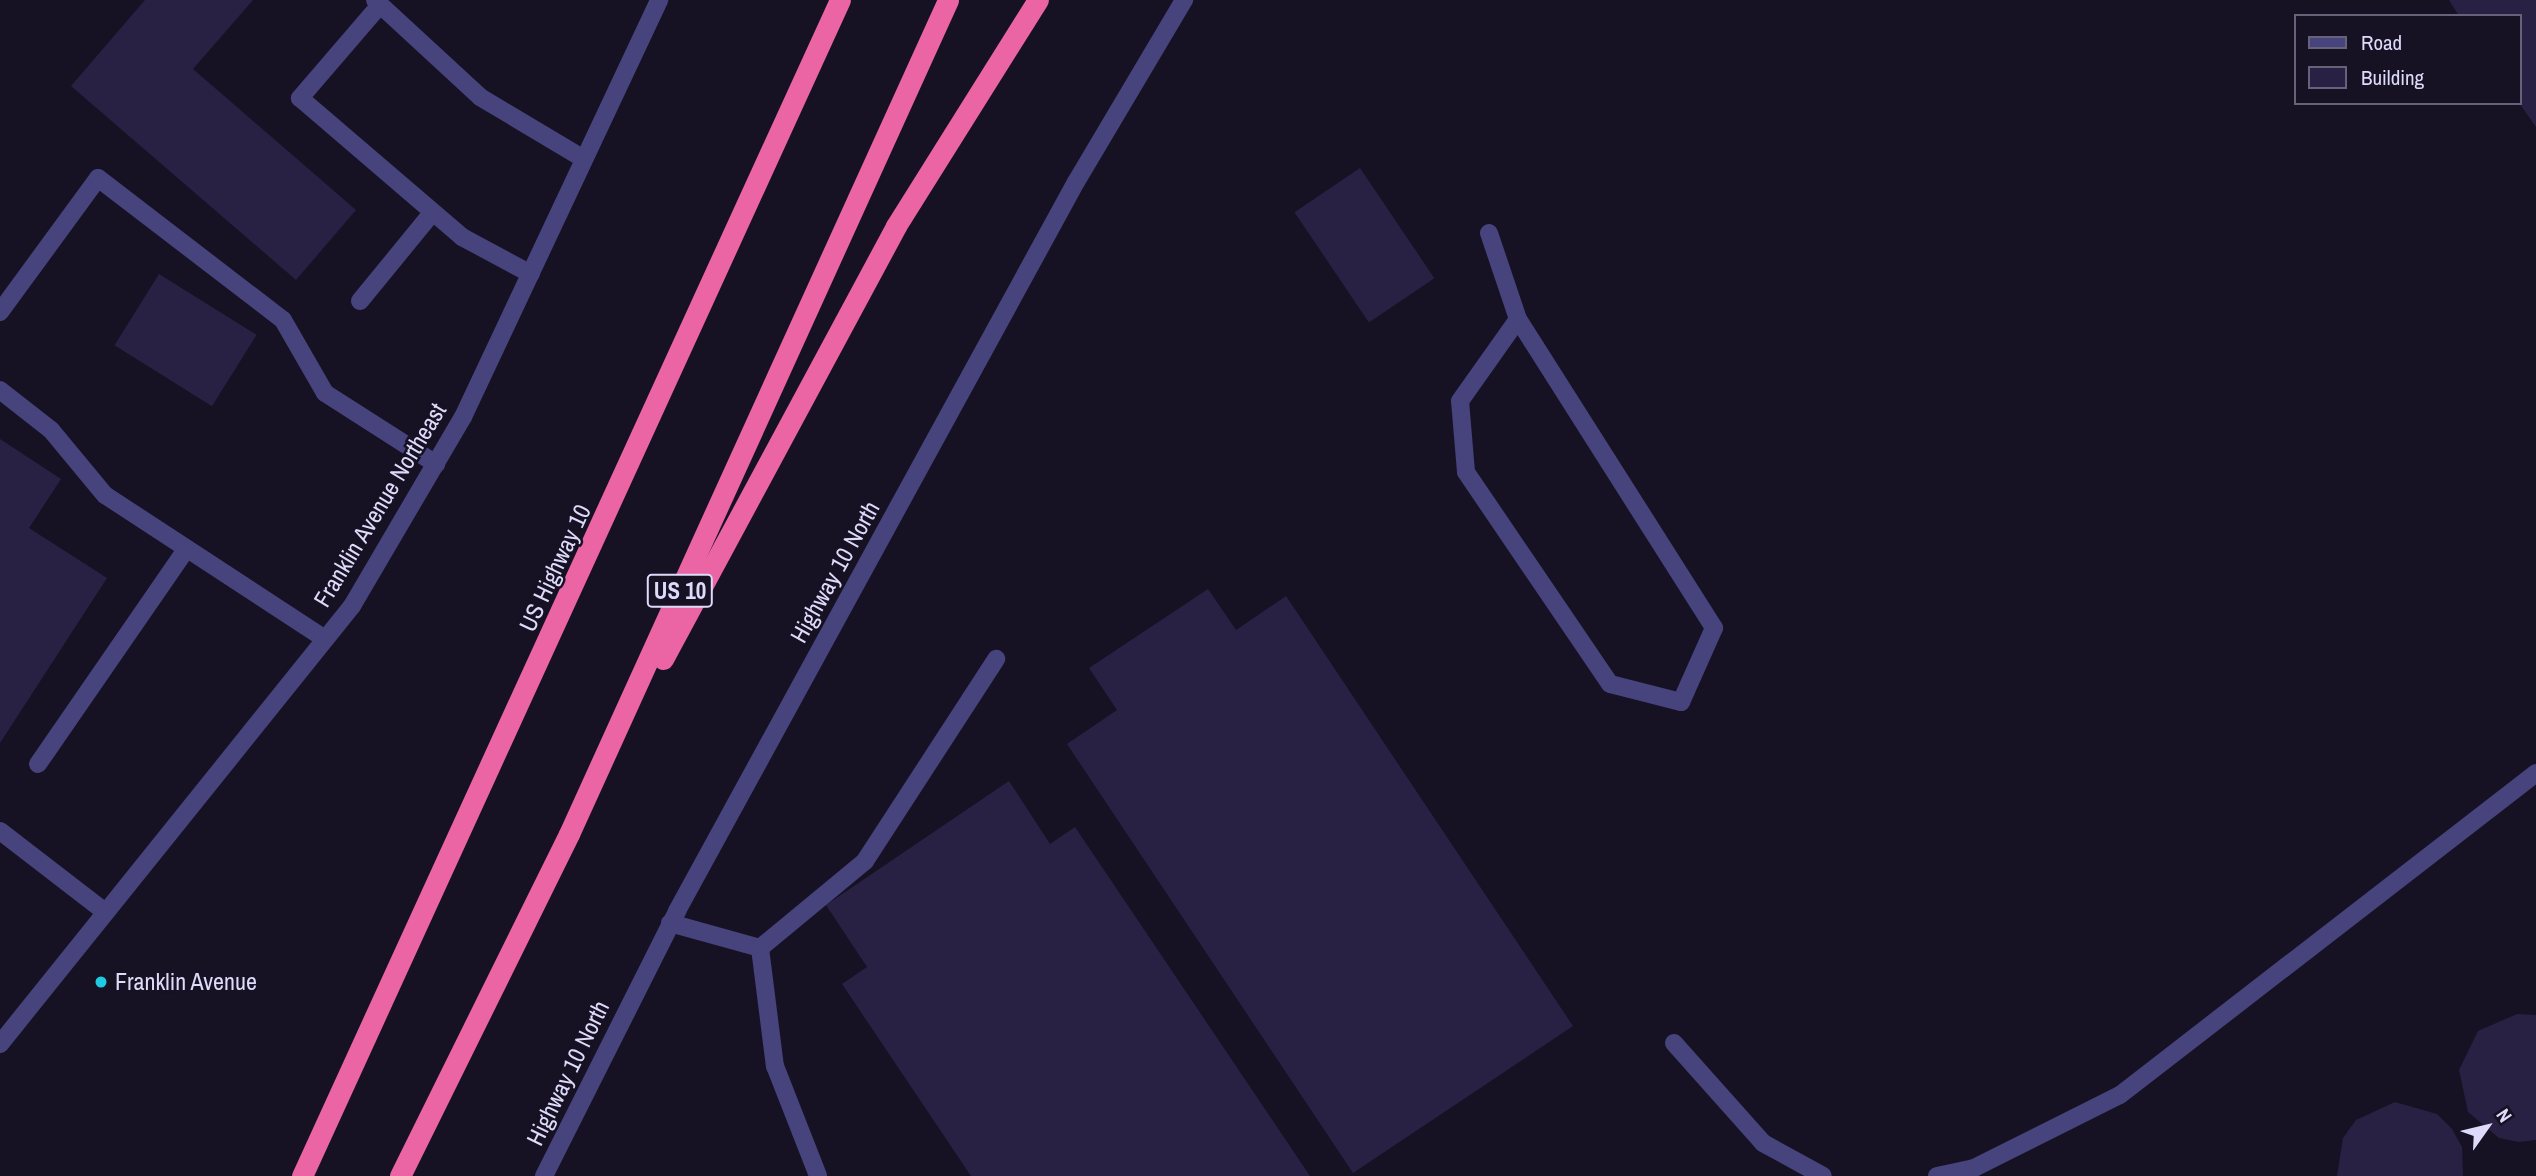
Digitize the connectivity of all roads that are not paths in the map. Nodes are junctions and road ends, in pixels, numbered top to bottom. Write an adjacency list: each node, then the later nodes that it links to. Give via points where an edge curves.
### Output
1 (659, 0): 7 (street, Franklin Avenue Northeast)
2 (840, 0): 28 (highway, US Highway 10)
3 (948, 0): 22 (highway, US 10)
4 (1038, 0): 22 (highway, via 896,226)
5 (1184, 0): 24 (street, Highway 10 North, via 1076,182)
6 (378, 3): 7 (street, via 480,97); 8 (street, via 300,98)
7 (584, 159): 10 (street, Franklin Avenue Northeast)
8 (432, 213): 10 (street, via 462,237); 11 (street)
9 (1489, 233): 13 (street)
10 (531, 274): 15 (street, Franklin Avenue Northeast)
11 (360, 301)
12 (0, 312): 15 (street, via 98,178 283,320 326,393)
13 (1518, 319): 13 (street, via 1714,628 1681,702 1610,684 1466,472 1460,401)
14 (0, 390): 16 (street, via 51,430 105,495)
15 (436, 464): 17 (street, Franklin Avenue Northeast)
16 (185, 551): 17 (street); 19 (street)
17 (325, 639): 23 (street, Franklin Avenue Northeast)
18 (996, 659): 25 (street, via 865,861)
19 (38, 764)
20 (2536, 773): 33 (street, via 2120,1095 1973,1168)
21 (0, 831): 23 (street)
22 (569, 834): 29 (highway, US 10)
23 (105, 912): 27 (street, Franklin Avenue Northeast)
24 (670, 923): 25 (street); 30 (street, Highway 10 North)
25 (760, 948): 31 (street, via 775,1066)
26 (1674, 1043): 32 (street, via 1763,1143)
27 (0, 1044)
28 (302, 1176)
29 (400, 1176)
30 (544, 1176)
31 (818, 1176)
32 (1822, 1176)
33 (1937, 1176)

